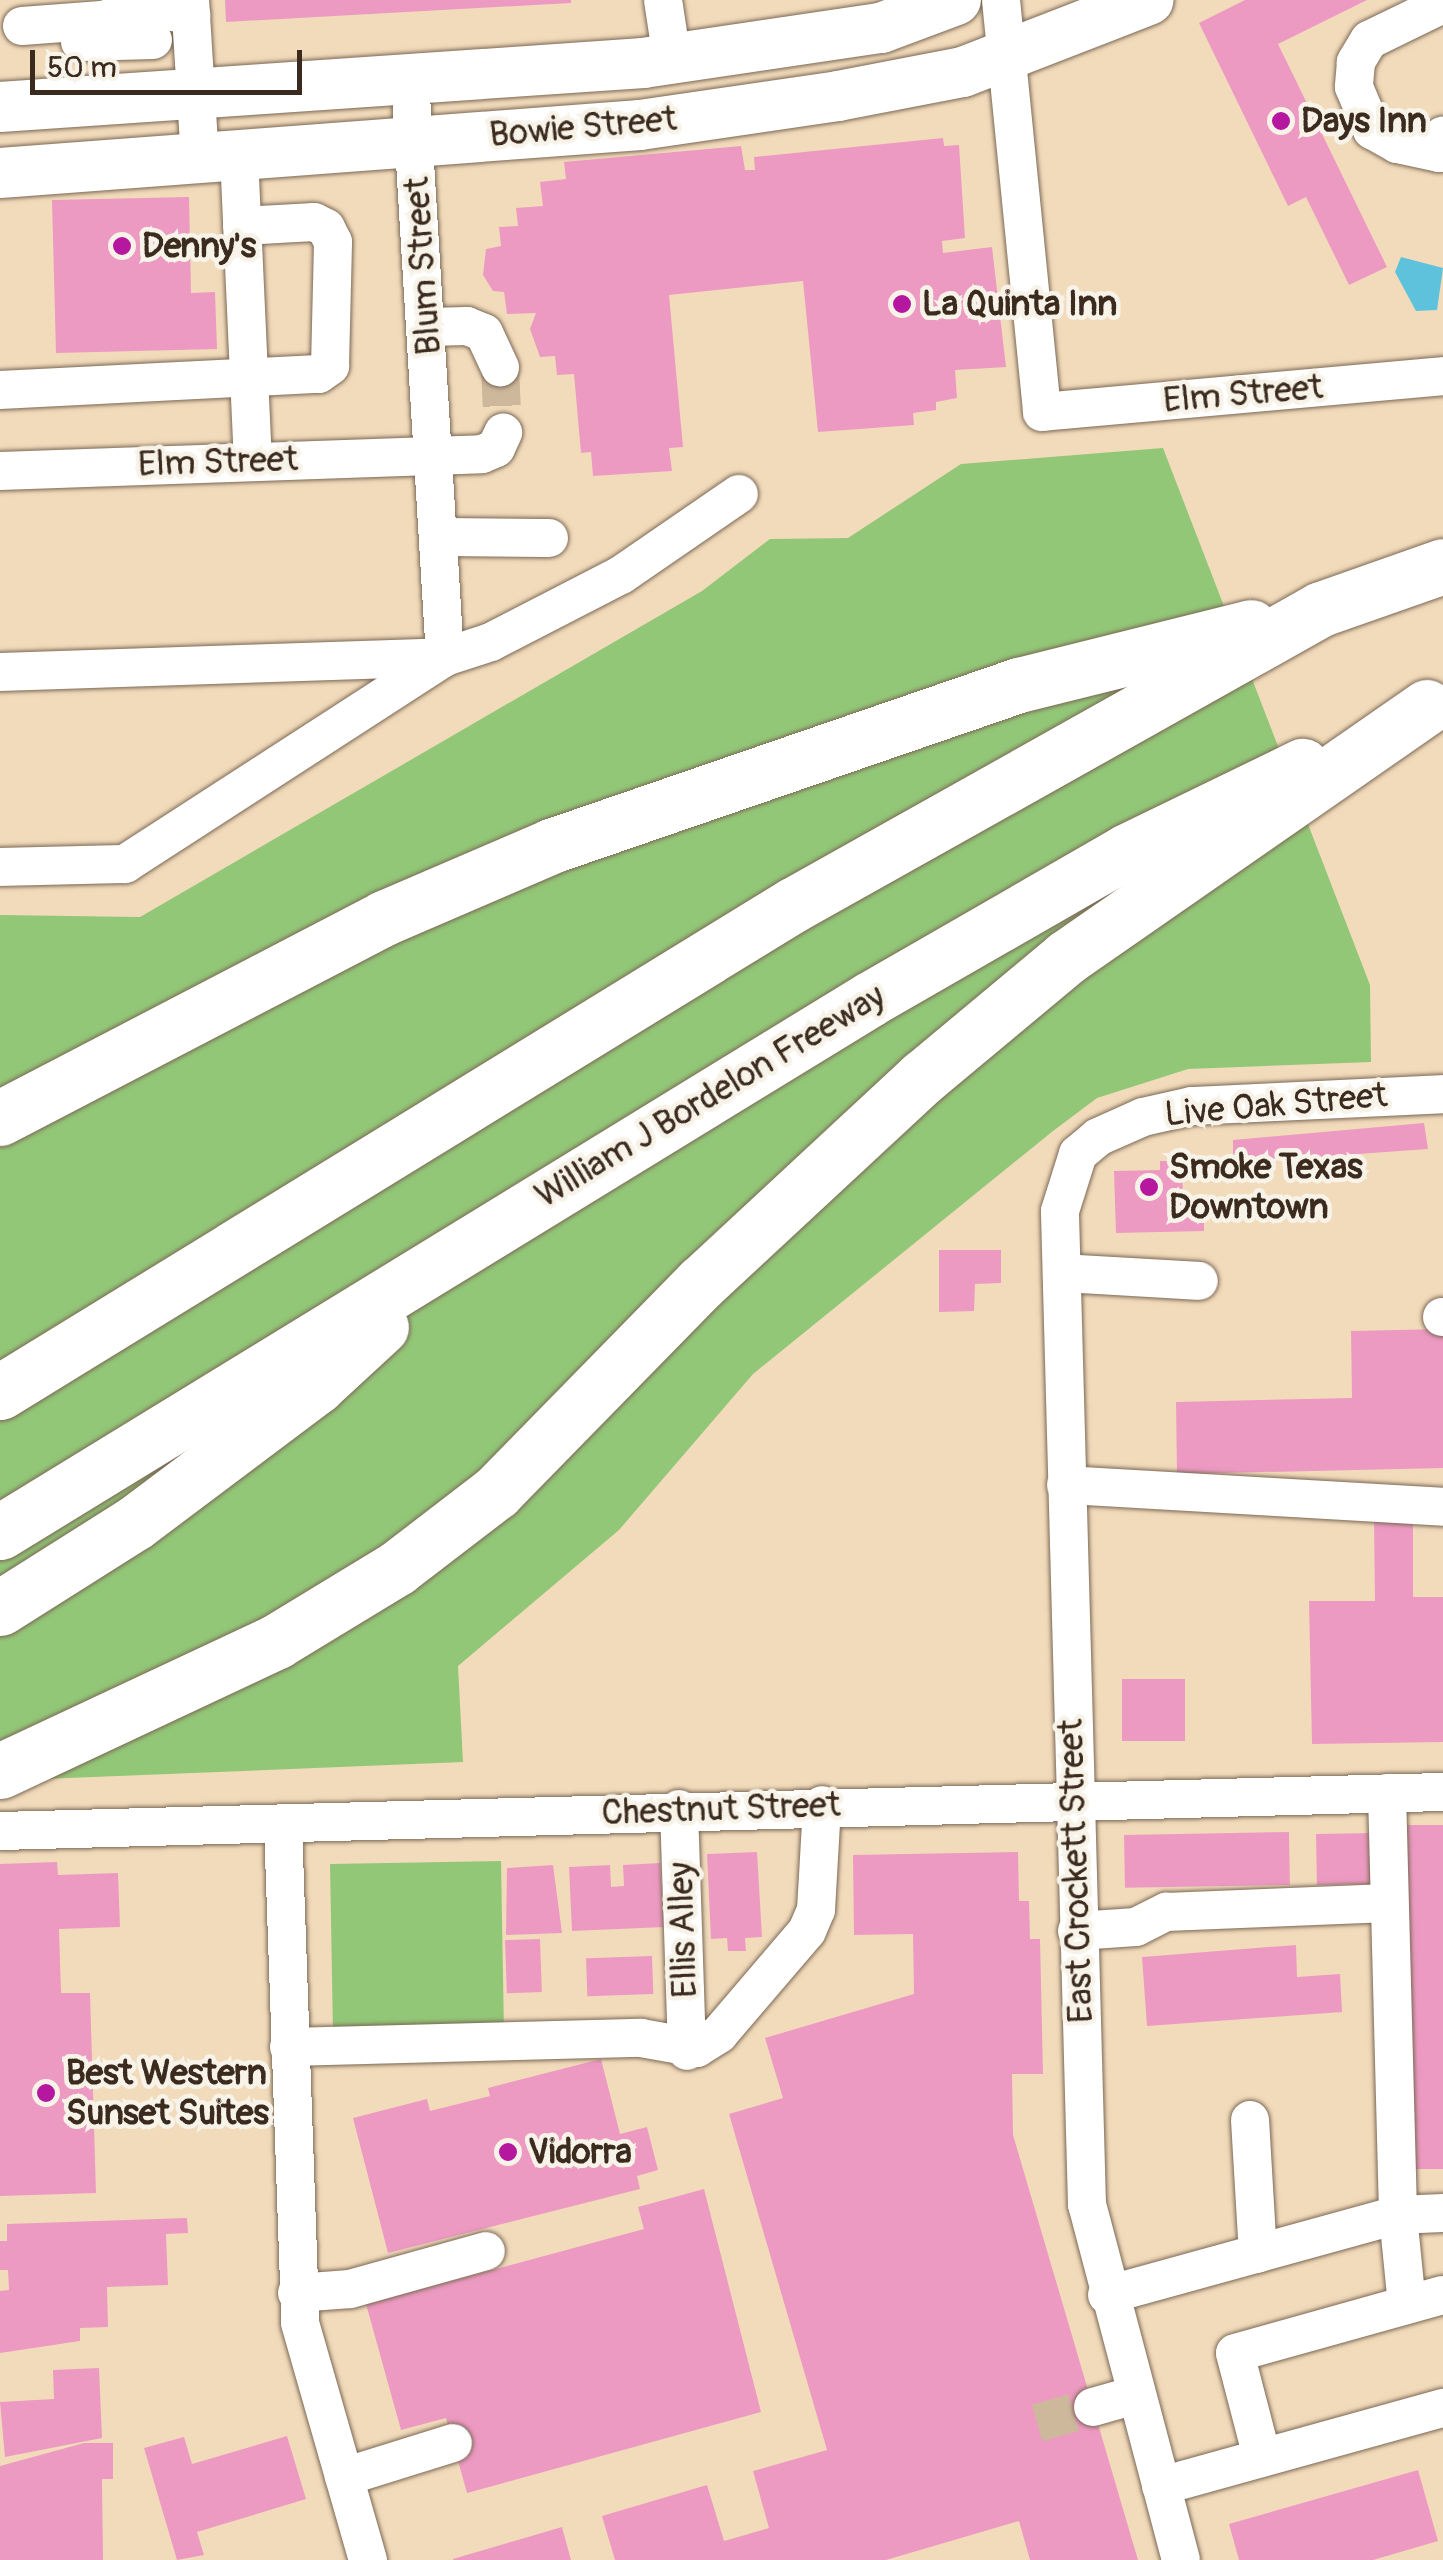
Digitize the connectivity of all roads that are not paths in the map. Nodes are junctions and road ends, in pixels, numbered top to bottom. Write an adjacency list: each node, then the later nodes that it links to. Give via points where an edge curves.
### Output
1 (664, 0): 10 (street)
2 (956, 0): 10 (main road, Bowie Street, via 880,28)
3 (1001, 0): 9 (street)
4 (1149, 0): 9 (main road, Bowie Street)
5 (1443, 4): 14 (street, via 1369,40 1356,62 1354,87 1372,130 1397,144 1439,153)
6 (191, 8): 7 (street, via 146,8); 12 (street)
7 (8, 38): 8 (street)
8 (153, 40)
9 (1010, 57): 15 (main road, Bowie Street, via 856,92 640,124); 21 (street, Elm Street, via 1042,412)
10 (672, 59): 11 (main road, Bowie Street)
11 (410, 80): 12 (main road, Bowie Street); 15 (street, Blum Street)
12 (196, 94): 13 (main road, Bowie Street); 16 (street)
13 (0, 107)
14 (1443, 135)
15 (414, 142): 16 (main road, Bowie Street); 19 (street, Blum Street)
16 (219, 156): 17 (main road, Bowie Street); 18 (street)
17 (0, 173)
18 (242, 226): 22 (street); 22 (street, via 314,222 332,242 330,366 319,374)
19 (427, 327): 20 (street, via 467,326 484,333); 25 (street, Blum Street)
20 (500, 368)
21 (1443, 376)
22 (250, 378): 23 (street); 26 (street)
23 (0, 390)
24 (503, 433): 25 (street, Elm Street, via 496,448 482,454)
25 (436, 453): 26 (street, Elm Street); 29 (street, Blum Street)
26 (253, 461): 27 (street, Elm Street)
27 (0, 472)
28 (739, 494): 33 (street, via 621,575 491,642)
29 (439, 538): 30 (street); 33 (street, Blum Street)
30 (549, 538)
31 (1443, 566): 32 (highway)
32 (1322, 609): 38 (highway, via 1019,685 552,846 384,918); 46 (highway, via 793,906)
33 (444, 656): 34 (street); 37 (street, via 125,864)
34 (0, 672)
35 (1435, 704): 36 (highway)
36 (1243, 816): 43 (highway, William J Bordelon Freeway, via 1127,851); 51 (highway, via 924,1077 701,1282 496,1492 396,1568 278,1641)
37 (0, 867)
38 (90, 1068): 39 (highway); 41 (highway)
39 (0, 1078)
40 (1443, 1094): 42 (street, Live Oak Street, via 1192,1106 1098,1137)
41 (0, 1118)
42 (1070, 1170): 44 (street, East Crockett Street, via 1060,1211)
43 (483, 1233): 49 (highway, William J Bordelon Freeway); 50 (highway, via 318,1386 136,1522)
44 (1062, 1273): 45 (street); 47 (street, East Crockett Street)
45 (1198, 1281)
46 (20, 1380)
47 (1066, 1486): 48 (street); 54 (street, East Crockett Street)
48 (1443, 1506)
49 (0, 1532)
50 (0, 1608)
51 (0, 1771)
52 (1443, 1792): 53 (street, Chestnut Street)
53 (1387, 1793): 54 (street, Chestnut Street); 59 (street)
54 (1073, 1804): 55 (street, Chestnut Street); 60 (street, East Crockett Street)
55 (822, 1805): 56 (street, Chestnut Street); 62 (street, via 816,1910 808,1931 719,2034)
56 (679, 1808): 57 (street, Chestnut Street); 62 (street, Ellis Alley)
57 (282, 1825): 58 (street, Chestnut Street); 61 (street)
58 (0, 1831)
59 (1389, 1902): 60 (street, via 1166,1912 1136,1927); 65 (street)
60 (1077, 1930): 69 (street, East Crockett Street, via 1086,2205)
61 (289, 2047): 62 (street, via 641,2038); 68 (street)
62 (687, 2051)
63 (1250, 2120): 67 (street)
64 (1443, 2213): 65 (street)
65 (1398, 2215): 67 (street); 70 (street)
66 (486, 2251): 68 (street, via 350,2289)
67 (1258, 2254): 69 (street)
68 (297, 2292): 76 (street)
69 (1107, 2295): 71 (street, East Crockett Street)
70 (1425, 2300): 75 (street, via 1234,2352)
71 (1135, 2395): 72 (street); 77 (street, East Crockett Street)
72 (1093, 2407)
73 (1443, 2408): 75 (street)
74 (453, 2444): 76 (street)
75 (1262, 2457): 77 (street)
76 (344, 2477): 78 (street)
77 (1161, 2486): 79 (street, East Crockett Street)
78 (368, 2560)
79 (1181, 2560)

